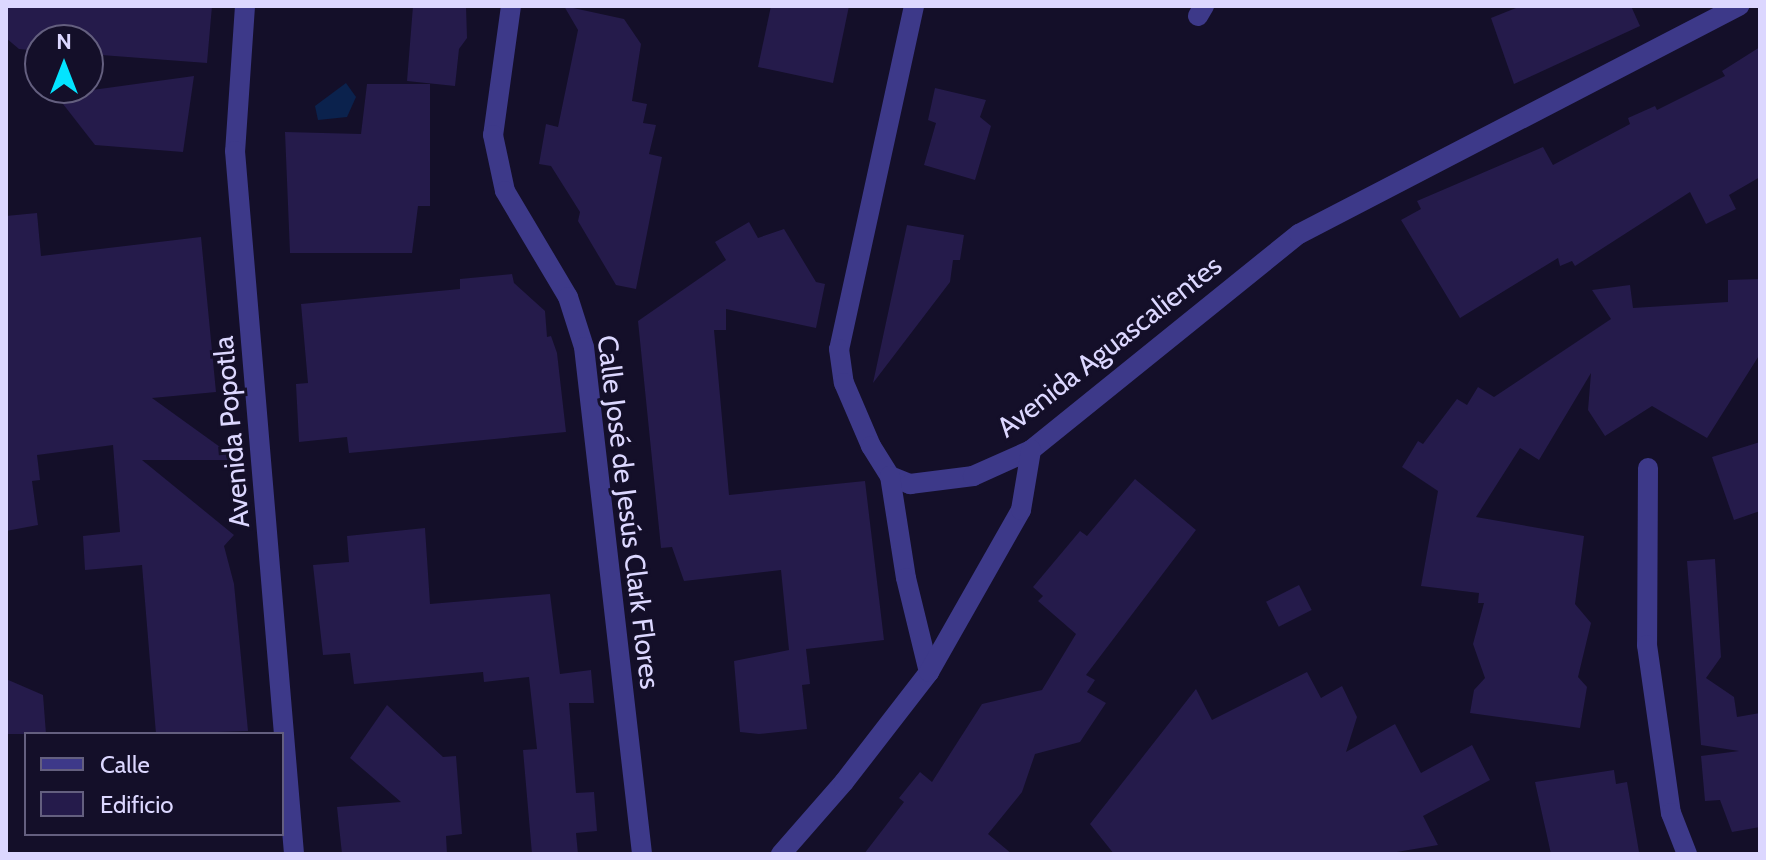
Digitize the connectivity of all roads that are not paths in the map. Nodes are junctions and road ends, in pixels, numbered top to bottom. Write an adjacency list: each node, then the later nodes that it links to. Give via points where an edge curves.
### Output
1 (245, 6): 9 (street, Avenida Popotla, via 235,151)
2 (511, 6): 12 (street, Calle José de Jesús Clark Flores, via 493,135 505,191 568,297 584,347)
3 (914, 6): 7 (street, via 839,349 855,415)
4 (1739, 6): 5 (street, Avenida Aguascalientes, via 1299,234)
5 (1031, 450): 7 (street, Avenida Aguascalientes, via 973,476 910,484); 8 (street, via 1021,510)
6 (1648, 468): 14 (street, via 1647,645 1671,813)
7 (890, 476): 8 (street, via 906,578)
8 (929, 672): 13 (street)
9 (284, 732)
10 (284, 735): 11 (street, Avenida Popotla)
11 (294, 854)
12 (642, 854)
13 (781, 854)
14 (1687, 854)

